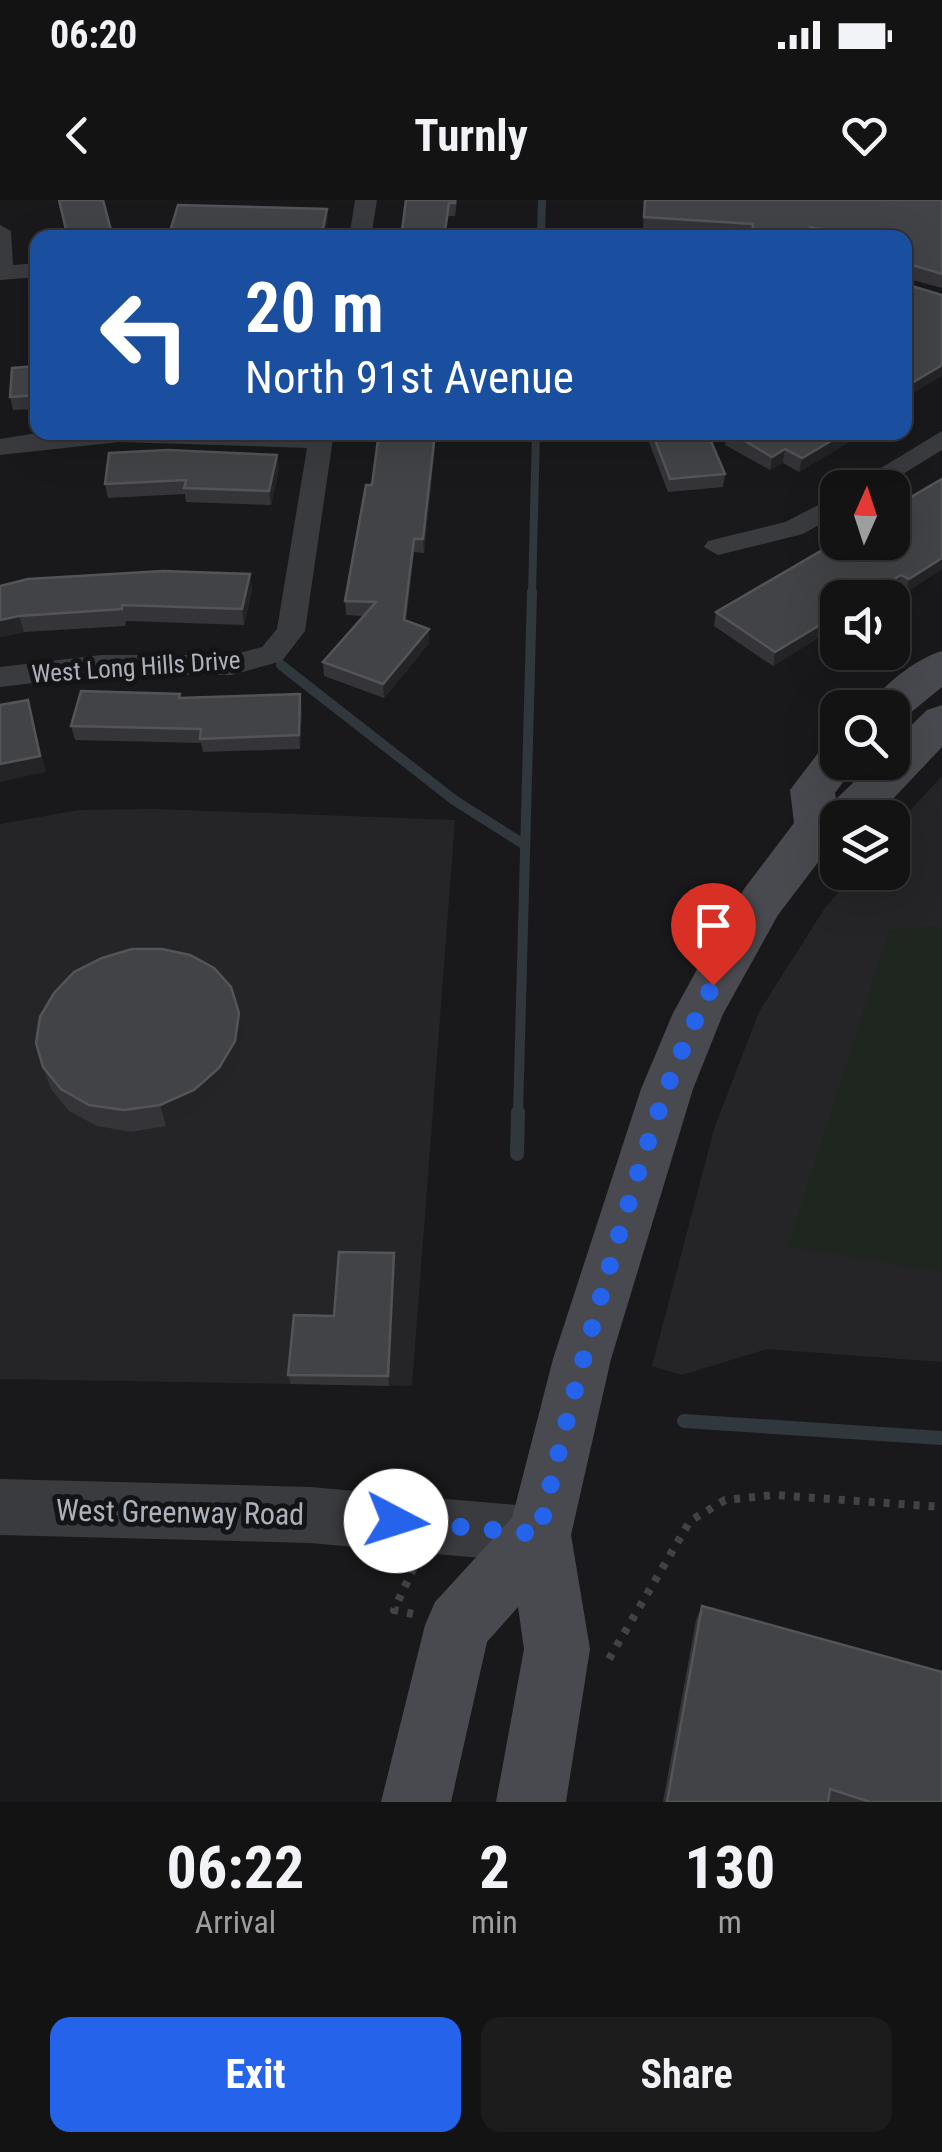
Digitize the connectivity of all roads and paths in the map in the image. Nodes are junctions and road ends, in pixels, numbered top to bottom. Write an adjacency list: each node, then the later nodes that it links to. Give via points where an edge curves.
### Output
1 (366, 200): 3 (street)
2 (0, 230): 5 (street)
3 (361, 230)
4 (30, 271): 5 (street)
5 (1, 273)
6 (65, 440): 9 (street)
7 (321, 440): 14 (street, West Long Hills Drive, via 291,631 272,654 232,665 100,665)
8 (942, 440): 10 (street)
9 (0, 447)
10 (892, 470)
11 (820, 513): 12 (street, via 794,528)
12 (718, 546)
13 (942, 664): 15 (main road)
14 (0, 678)
15 (910, 690)
16 (942, 720): 18 (main road, via 857,808)
17 (820, 780): 18 (main road, via 812,790)
18 (817, 826): 22 (main road, via 761,902 698,1012 667,1089 582,1360)
19 (0, 1507): 21 (street, West Greenway Road, via 310,1514)
20 (942, 1507): 24 (path, via 774,1495 725,1500 690,1521 607,1661)
21 (434, 1524): 22 (street, West Greenway Road); 23 (path, via 394,1610)
22 (539, 1534): 23 (main road); 24 (main road)
23 (458, 1625): 25 (main road)
24 (557, 1648): 26 (main road)
25 (416, 1802)
26 (531, 1802)

